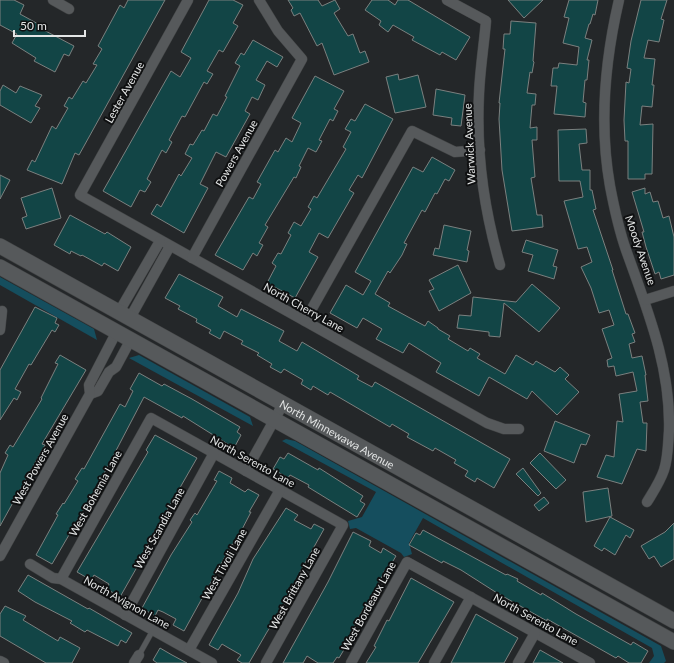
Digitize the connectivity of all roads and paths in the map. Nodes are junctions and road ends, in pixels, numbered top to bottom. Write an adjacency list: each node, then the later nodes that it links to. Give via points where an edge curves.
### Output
1 (53, 0): 6 (street)
2 (188, 0): 8 (street, Lester Avenue)
3 (259, 0): 12 (street, Powers Avenue, via 278,31 302,59)
4 (447, 0): 7 (street, Warwick Avenue, via 486,21 479,93)
5 (619, 0): 17 (street, Moody Avenue, via 605,81 604,111 609,170 619,227)
6 (69, 9)
7 (480, 150): 14 (street, Warwick Avenue, via 490,232); 20 (street, via 455,152 412,131)
8 (80, 195): 9 (street, North Cherry Lane)
9 (160, 240): 11 (street, North Cherry Lane); 19 (street)
10 (0, 246): 19 (main road, North Minnewawa Avenue)
11 (170, 246): 12 (street, North Cherry Lane); 19 (street)
12 (192, 258): 20 (street, North Cherry Lane)
13 (0, 263): 19 (main road, via 26,270 115,320 122,320)
14 (500, 265)
15 (0, 267): 22 (main road, North Minnewawa Avenue)
16 (674, 291): 17 (street)
17 (645, 300): 35 (street, Moody Avenue, via 662,361 669,414 664,469)
18 (2, 312): 21 (street)
19 (125, 315): 26 (main road, North Minnewawa Avenue)
20 (305, 321): 31 (street, North Cherry Lane, via 488,423 504,429)
21 (0, 330)
22 (117, 332): 23 (main road, North Minnewawa Avenue); 24 (street, West Powers Avenue); 26 (main road, via 121,329 131,329 214,374)
23 (131, 339): 25 (street, West Powers Avenue, via 116,367); 30 (main road, North Minnewawa Avenue)
24 (99, 367): 25 (street); 27 (street, West Powers Avenue, via 89,386)
25 (109, 372): 27 (street, West Powers Avenue, via 98,391)
26 (244, 381): 28 (main road, North Minnewawa Avenue)
27 (90, 394): 37 (street, West Powers Avenue)
28 (283, 404): 30 (street); 43 (main road, North Minnewawa Avenue)
29 (151, 418): 32 (street, North Serento Lane); 40 (street, West Bohemia Lane)
30 (274, 420): 33 (street); 46 (main road, North Minnewawa Avenue)
31 (519, 429)
32 (214, 453): 33 (street, North Serento Lane); 42 (street, West Scandia Lane)
33 (246, 471): 34 (street, North Serento Lane)
34 (280, 490): 36 (street, North Serento Lane); 47 (street, West Tivoli Lane)
35 (647, 502)
36 (343, 525): 52 (street, West Brittany Lane)
37 (0, 556)
38 (407, 562): 41 (street, North Serento Lane); 53 (street, West Bordeaux Lane)
39 (30, 564): 40 (street, North Avignon Lane, via 53,578)
40 (61, 579): 42 (street, North Avignon Lane)
41 (471, 597): 45 (street, North Serento Lane); 54 (street)
42 (125, 615): 44 (street, North Avignon Lane)
43 (674, 621)
44 (153, 630): 47 (street, North Avignon Lane); 48 (lane)
45 (535, 633): 55 (street); 56 (street, North Serento Lane)
46 (674, 642)
47 (189, 650): 51 (street, North Avignon Lane)
48 (137, 659)
49 (0, 661): 50 (street)
50 (4, 663)
51 (212, 663)
52 (266, 663)
53 (350, 663)
54 (434, 663)
55 (518, 663)
56 (590, 663)

